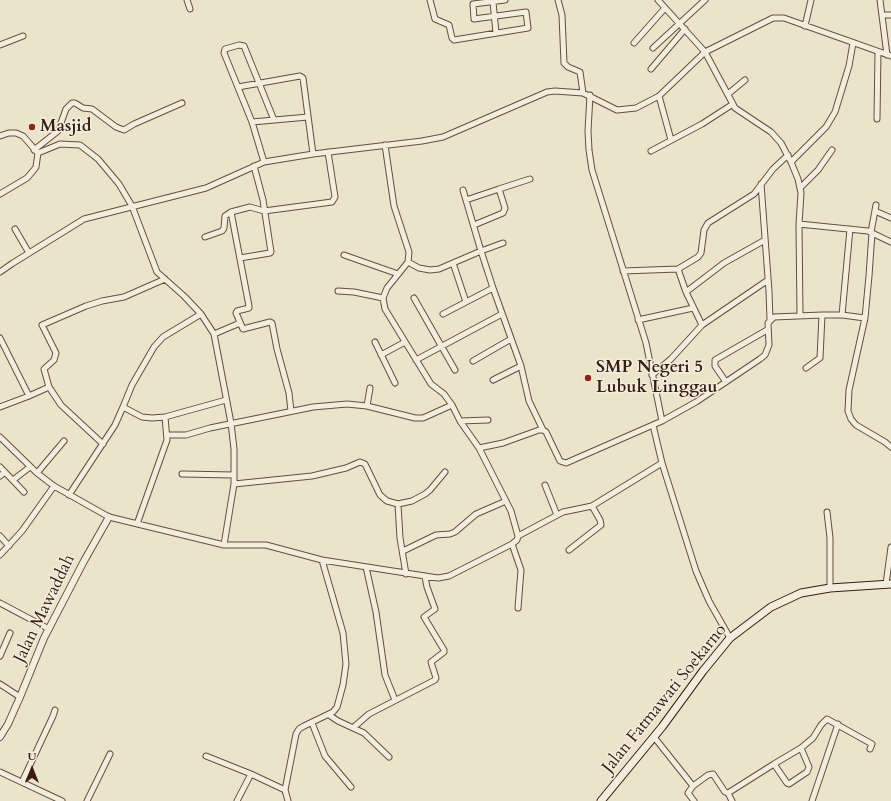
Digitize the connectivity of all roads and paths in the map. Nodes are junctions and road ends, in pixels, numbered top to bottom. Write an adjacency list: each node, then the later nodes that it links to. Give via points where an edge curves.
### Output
1 (187, 0): 11 (street)
2 (430, 0): 18 (street, via 435,19 449,25 452,39)
3 (505, 0): 9 (street)
4 (558, 0): 31 (street, via 563,22 564,63 580,72)
5 (658, 0): 10 (street)
6 (704, 0): 15 (street)
7 (811, 0): 16 (street)
8 (880, 0): 12 (street)
9 (493, 2): 14 (street); 14 (street, via 473,4 475,19)
10 (665, 8): 15 (street); 20 (street)
11 (190, 9)
12 (882, 15): 13 (street); 26 (street)
13 (891, 15)
14 (494, 17): 18 (street); 18 (street, via 526,12 529,27)
15 (679, 22): 17 (street); 23 (street)
16 (805, 26): 21 (street); 24 (street, via 784,18 773,18)
17 (685, 29): 24 (street); 27 (street)
18 (496, 33)
19 (23, 36): 22 (street)
20 (634, 43)
21 (853, 43): 25 (street); 51 (street, via 835,112 826,127)
22 (0, 45)
23 (653, 48)
24 (705, 52): 32 (street); 34 (street)
25 (878, 52): 26 (street); 38 (street)
26 (889, 56)
27 (651, 69)
28 (745, 80): 32 (street)
29 (258, 82): 30 (street); 30 (street, via 246,49 239,45 224,52); 37 (street, via 300,76 303,78); 39 (street)
30 (238, 87): 40 (street)
31 (583, 93): 33 (street); 43 (street, via 547,92 452,134 422,141)
32 (728, 94): 36 (street)
33 (590, 95): 34 (street, via 617,110 636,108); 80 (street, via 588,131 592,170)
34 (658, 96): 42 (street)
35 (182, 103): 44 (street, via 124,130 92,109 73,103 66,109 58,131)
36 (733, 104): 42 (street); 49 (street, via 741,113 770,132)
37 (308, 117): 39 (street); 48 (street)
38 (877, 119)
39 (274, 120): 40 (street)
40 (252, 122): 50 (street)
41 (0, 136): 44 (street, via 16,133)
42 (671, 140): 46 (street)
43 (385, 145): 47 (street); 77 (street, via 394,206 409,252)
44 (35, 150): 58 (street, via 36,166 33,171); 60 (street, via 60,144 80,145 102,164 119,184)
45 (832, 150): 55 (street, via 818,170)
46 (651, 151)
47 (328, 152): 48 (street); 61 (street, via 335,197 332,202)
48 (313, 154): 50 (street)
49 (788, 155): 51 (street); 54 (street)
50 (264, 162): 52 (street)
51 (791, 162): 55 (street)
52 (254, 166): 60 (street, via 206,188); 61 (street)
53 (530, 179): 56 (street)
54 (761, 184): 70 (street); 79 (street, via 754,194 708,223 704,230 701,253)
55 (800, 188): 64 (street)
56 (499, 189): 59 (street); 65 (street, via 505,208 503,213)
57 (463, 190): 59 (street)
58 (0, 194)
59 (466, 200): 65 (street)
60 (132, 206): 74 (street, via 84,218); 83 (street, via 154,267)
61 (264, 211): 62 (street, via 250,207); 76 (street, via 271,253)
62 (231, 212): 69 (street, via 224,218 222,231); 76 (street)
63 (891, 218): 68 (street, via 875,208)
64 (799, 224): 67 (street); 97 (street)
65 (474, 225): 73 (street)
66 (15, 229): 74 (street)
67 (850, 229): 68 (street); 96 (street)
68 (871, 232): 71 (street); 98 (street)
69 (205, 237)
70 (765, 240): 84 (street); 87 (street, via 724,263)
71 (891, 242)
72 (503, 243): 73 (street)
73 (481, 251): 78 (street); 85 (street)
74 (29, 253): 81 (street)
75 (344, 256): 82 (street)
76 (240, 258): 101 (street, via 249,307 236,312)
77 (408, 262): 78 (street, via 418,268 430,270); 82 (street)
78 (453, 263): 90 (street)
79 (678, 269): 80 (street); 87 (street)
80 (623, 271): 99 (street)
81 (0, 272)
82 (398, 274): 88 (street)
83 (165, 279): 92 (street); 120 (street, via 124,297 86,306 42,325 56,353 54,360 44,369)
84 (768, 280): 100 (street); 102 (street)
85 (493, 288): 90 (street); 94 (street)
86 (338, 291): 88 (street)
87 (686, 292): 91 (street)
88 (383, 298): 108 (street, via 385,308)
89 (414, 298): 109 (street)
90 (466, 302): 93 (street)
91 (693, 308): 99 (street); 102 (street)
92 (201, 314): 104 (street); 127 (street, via 157,342 132,385)
93 (443, 314)
94 (502, 314): 106 (street); 109 (street)
95 (822, 315): 96 (street); 97 (street); 114 (street, via 820,358)
96 (842, 315): 98 (street)
97 (800, 316): 100 (street, via 778,316)
98 (865, 318): 142 (street, via 849,390 848,411 856,426)
99 (638, 320): 116 (street)
100 (770, 320): 103 (street)
101 (240, 322): 104 (street); 128 (street, via 243,329 272,323)
102 (702, 325): 116 (street, via 671,359)
103 (767, 330): 118 (street, via 769,345 765,355); 118 (street, via 715,360 715,366)
104 (214, 334): 123 (street)
105 (0, 338): 122 (street)
106 (511, 340): 112 (street); 113 (street)
107 (375, 342): 110 (street)
108 (405, 342): 110 (street); 111 (street)
109 (442, 347): 111 (street); 115 (street)
110 (381, 355): 119 (street)
111 (416, 360): 124 (street, via 431,384 444,394)
112 (473, 361)
113 (520, 366): 117 (street); 135 (street, via 526,394)
114 (806, 368)
115 (455, 370)
116 (652, 375): 132 (street)
117 (493, 380)
118 (726, 382): 132 (street)
119 (395, 383)
120 (49, 387): 122 (street); 140 (street, via 62,404)
121 (370, 388): 125 (street)
122 (29, 396): 126 (street)
123 (226, 400): 129 (street); 133 (street)
124 (452, 405): 125 (street, via 423,418); 131 (street)
125 (368, 406): 128 (street, via 347,404)
126 (0, 407)
127 (123, 408): 129 (street, via 142,416); 140 (street)
128 (291, 411): 133 (street)
129 (165, 418): 136 (street)
130 (488, 420): 131 (street)
131 (460, 421): 143 (street)
132 (662, 421): 134 (street)
133 (231, 423): 136 (street, via 191,434); 151 (street)
134 (653, 425): 135 (street, via 566,463 560,461); 144 (street)
135 (543, 430): 143 (street)
136 (167, 435): 165 (street)
137 (0, 437): 139 (street)
138 (64, 441): 149 (street)
139 (7, 443): 141 (street); 146 (street)
140 (103, 444): 158 (street)
141 (0, 445)
142 (891, 447)
143 (479, 448): 159 (street)
144 (662, 463): 161 (street); 185 (street, via 696,571)
145 (0, 467): 147 (street)
146 (30, 467): 149 (street); 153 (street)
147 (5, 472): 152 (street); 153 (street)
148 (445, 472): 160 (street, via 425,494)
149 (36, 473): 155 (street)
150 (182, 474): 151 (street)
151 (234, 475): 154 (street)
152 (0, 476)
153 (13, 480): 157 (street)
154 (234, 484): 160 (street, via 312,476 360,462 365,464 383,499); 169 (street)
155 (54, 486): 158 (street); 170 (street)
156 (545, 486): 163 (street)
157 (24, 492)
158 (69, 495): 164 (street)
159 (506, 501): 167 (street); 173 (street, via 476,514 455,532 436,535)
160 (398, 504): 173 (street)
161 (592, 506): 163 (street); 172 (street, via 601,525)
162 (828, 512): 180 (street)
163 (557, 515): 167 (street)
164 (109, 517): 165 (street); 183 (street, Jalan Mawaddah)
165 (136, 524): 169 (street)
166 (0, 536): 170 (street)
167 (518, 536): 168 (street)
168 (512, 544): 178 (street, via 449,576); 182 (street, via 521,570)
169 (224, 545): 175 (street, via 266,545)
170 (9, 546): 174 (street)
171 (891, 547): 179 (street)
172 (569, 550)
173 (403, 551): 177 (street)
174 (0, 555)
175 (322, 560): 176 (street); 191 (street, via 343,633 346,664 337,707)
176 (366, 567): 177 (street); 189 (street, via 376,612 384,675)
177 (406, 574): 178 (street)
178 (425, 577): 189 (street, via 435,609 424,617 444,651 431,660 435,680)
179 (888, 584): 180 (main road, Jalan Fatmawati Soekarno)
180 (830, 588): 185 (main road, Jalan Fatmawati Soekarno, via 801,593 786,599 770,607)
181 (0, 603): 183 (street)
182 (518, 608)
183 (49, 629): 188 (street, Jalan Mawaddah)
184 (10, 633): 186 (street)
185 (730, 638): 196 (main road, Jalan Fatmawati Soekarno)
186 (0, 656)
187 (0, 684): 188 (street)
188 (20, 697): 195 (street, Jalan Mawaddah)
189 (395, 700): 194 (street, via 369,714)
190 (55, 710): 205 (street)
191 (330, 715): 192 (street); 194 (street)
192 (312, 723): 207 (street, via 325,756); 208 (street, via 299,729 296,734)
193 (838, 724): 197 (street, via 830,719 826,720 813,738); 198 (street, via 872,744); 217 (street)
194 (354, 727): 201 (street)
195 (0, 737)
196 (654, 737): 206 (street); 214 (main road, Jalan Fatmawati Soekarno)
197 (801, 748): 202 (street); 202 (street, via 809,763 809,770 789,784)
198 (870, 749)
199 (110, 754): 211 (street)
200 (206, 756): 204 (street)
201 (389, 756)
202 (774, 764): 209 (street)
203 (0, 772): 205 (street)
204 (250, 774): 208 (street); 212 (street)
205 (22, 782): 210 (street)
206 (694, 786): 209 (street, via 713,774); 215 (street, via 688,793)
207 (351, 787)
208 (285, 790): 213 (street)
209 (728, 793): 216 (street)
210 (62, 801)
211 (87, 801)
212 (237, 801)
213 (288, 801)
214 (601, 801)
215 (694, 801)
216 (732, 801)
217 (812, 801)

